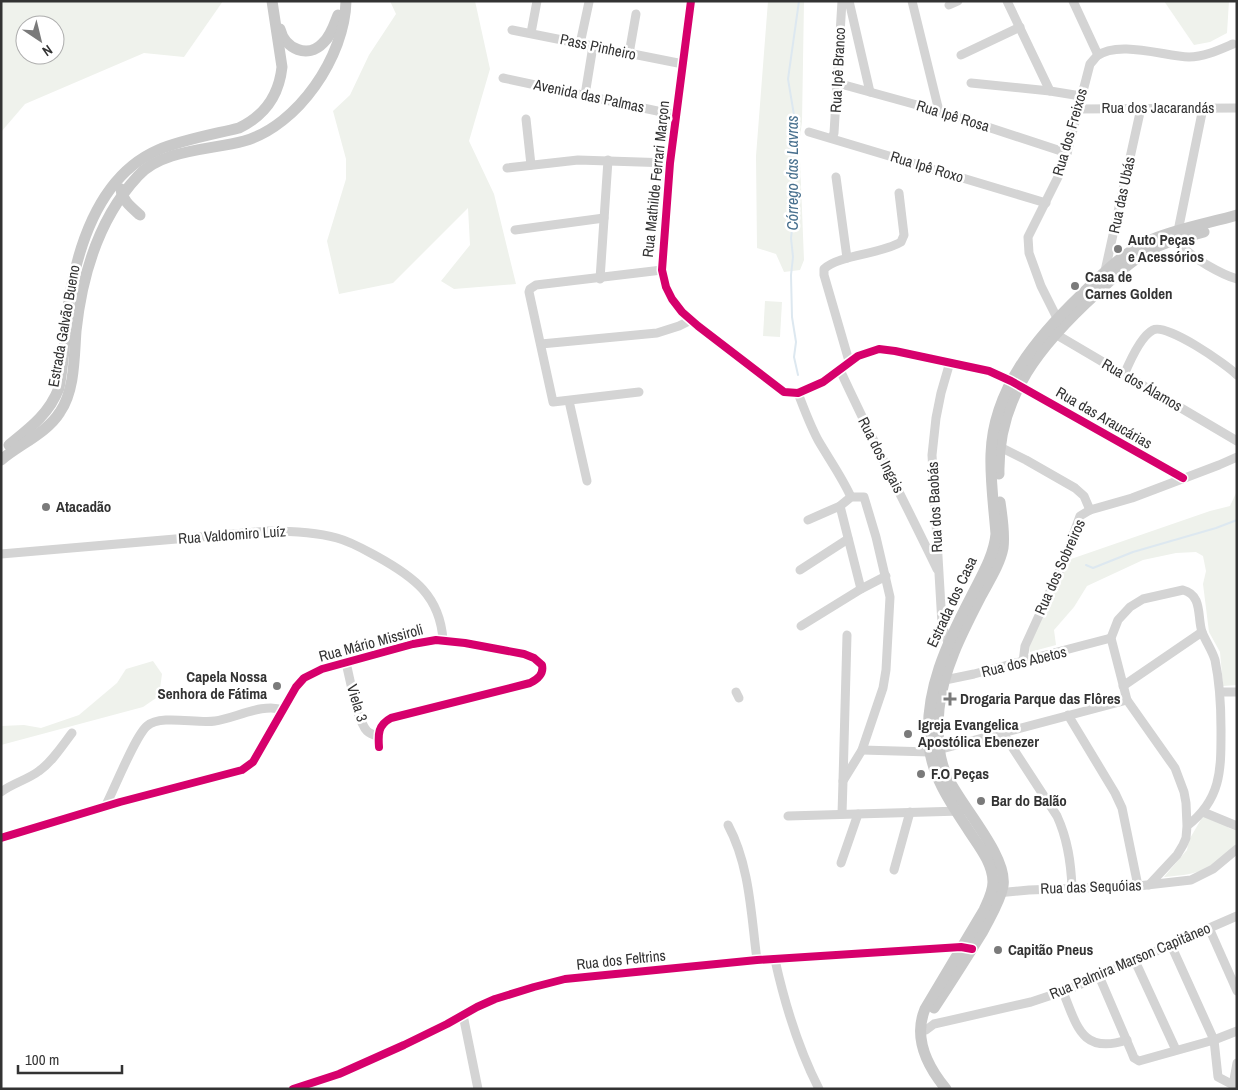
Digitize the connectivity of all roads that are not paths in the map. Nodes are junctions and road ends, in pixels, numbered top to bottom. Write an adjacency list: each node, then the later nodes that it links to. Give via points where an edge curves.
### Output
1 (273, 1): 2 (main road, via 284,38 299,51 309,51 319,47 331,32); 40 (main road, Estrada Galvão Bueno, via 282,67 271,101 263,112 239,128)
2 (344, 1): 48 (main road, Estrada Galvão Bueno, via 340,33 327,67 311,92 289,114 267,131 247,140 166,158 144,170)
3 (537, 1): 16 (street)
4 (691, 1): 23 (street, Rua Mathilde Ferrari Marçon)
5 (842, 1): 25 (street, Rua Ipê Branco)
6 (849, 1): 28 (street)
7 (912, 1): 35 (street)
8 (958, 1): 12 (street)
9 (1007, 1): 14 (street)
10 (1073, 1): 22 (street)
11 (589, 2): 17 (street)
12 (949, 5)
13 (636, 14): 20 (street)
14 (1020, 27): 21 (street); 27 (street)
15 (512, 30): 16 (street, Pass Pinheiro)
16 (531, 33): 17 (street, Pass Pinheiro)
17 (580, 44): 19 (street, Pass Pinheiro)
18 (1233, 44): 22 (street, via 1190,57 1128,49)
19 (594, 46): 20 (street, Pass Pinheiro); 29 (street)
20 (629, 54): 23 (street, Pass Pinheiro)
21 (961, 55)
22 (1098, 55): 30 (street, Rua dos Freixos, via 1090,64)
23 (683, 64): 36 (street, Rua Mathilde Ferrari Marçon)
24 (502, 78): 29 (street, Avenida das Palmas)
25 (838, 83): 28 (street, Rua Ipê Rosa); 39 (street, Rua Ipê Branco)
26 (971, 83): 27 (street)
27 (1050, 90): 30 (street)
28 (870, 92): 35 (street, Rua Ipê Rosa)
29 (585, 95): 36 (street, Avenida das Palmas)
30 (1081, 96): 31 (street, Rua dos Freixos)
31 (1078, 108): 32 (street, Rua dos Jacarandás); 41 (street, Rua dos Freixos)
32 (1141, 108): 33 (street, Rua dos Jacarandás); 58 (street, Rua das Ubás)
33 (1203, 108): 34 (street, Rua dos Jacarandás); 55 (street)
34 (1237, 108)
35 (939, 111): 41 (street, Rua Ipê Rosa)
36 (676, 115): 43 (street, Rua Mathilde Ferrari Marçon)
37 (526, 120): 44 (street)
38 (809, 132): 39 (street, Rua Ipê Roxo)
39 (832, 138): 49 (street, Rua Ipê Roxo)
40 (188, 142): 48 (main road, via 147,163 127,178 122,185); 75 (main road, Estrada Galvão Bueno, via 159,150 135,163 113,184 102,202 79,257 70,294 59,388 54,401 29,429)
41 (1067, 153): 49 (street, Rua dos Freixos)
42 (608, 160): 43 (street); 44 (street); 52 (street)
43 (670, 163): 57 (street, Rua Mathilde Ferrari Marçon)
44 (531, 165): 45 (street)
45 (507, 168)
46 (836, 177): 56 (street)
47 (899, 193): 56 (street, via 902,240 895,245)
48 (122, 196): 50 (main road); 77 (main road, Estrada Galvão Bueno, via 102,230 86,271 72,375 61,412)
49 (1046, 203): 62 (street, Rua dos Freixos, via 1028,237 1029,253)
50 (140, 215)
51 (1237, 215): 55 (main road, Estrada dos Casa)
52 (604, 218): 54 (street); 59 (street)
53 (1237, 222): 55 (main road, Estrada dos Casa)
54 (516, 230)
55 (1179, 235): 58 (main road, Estrada dos Casa); 60 (street, via 1187,251)
56 (847, 258): 64 (street, via 826,266 823,271)
57 (662, 270): 59 (street); 61 (street, Rua Mathilde Ferrari Marçon, via 672,299)
58 (1107, 276): 62 (main road, Estrada dos Casa)
59 (600, 279): 63 (street, via 532,287 529,292)
60 (1237, 279)
61 (691, 320): 63 (street, via 656,334); 71 (street, Rua Mathilde Ferrari Marçon, via 777,388)
62 (1055, 327): 67 (street, Rua dos Álamos); 69 (main road, Estrada dos Casa)
63 (541, 344): 72 (street, via 552,400 555,403)
64 (849, 361): 65 (street, via 866,352 880,350); 66 (street)
65 (950, 362): 69 (street, via 989,371); 84 (street, Rua dos Baobás, via 936,418 932,455)
66 (840, 370): 71 (street); 86 (street, Rua dos Ingais)
67 (1124, 375): 68 (street, via 1145,337 1158,328 1198,347); 73 (street, Rua dos Álamos)
68 (1237, 375)
69 (1015, 383): 74 (main road, Estrada dos Casa); 78 (street, Rua das Araucárias)
70 (639, 392): 72 (street)
71 (798, 393): 80 (street, via 807,418)
72 (569, 401): 79 (street)
73 (1237, 441)
74 (996, 445): 82 (street, via 1075,488 1084,496); 97 (main road, Estrada dos Casa, via 1003,548)
75 (1, 450)
76 (1237, 457): 78 (street, Rua dos Sobreiros)
77 (1, 460)
78 (1183, 478): 82 (street, Rua dos Sobreiros)
79 (586, 480)
80 (850, 497): 81 (street); 90 (street, via 863,496 865,499)
81 (840, 506): 83 (street); 85 (street)
82 (1090, 510): 98 (street, Rua dos Sobreiros, via 1078,519 1063,563 1025,646)
83 (808, 520)
84 (936, 538): 86 (street); 89 (street, Rua dos Baobás)
85 (848, 540): 88 (street); 91 (street)
86 (923, 541): 89 (street, Rua dos Ingais)
87 (1, 554): 96 (street, Rua Valdomiro Luíz, via 269,531 322,535 357,546 418,583 436,610)
88 (800, 570)
89 (938, 572): 97 (street, Rua dos Baobás, via 942,624)
90 (886, 576): 91 (street); 111 (street, via 890,606 884,683)
91 (861, 589): 92 (street)
92 (801, 626)
93 (1202, 632): 95 (street, via 1197,599 1183,590 1136,602 1118,620); 101 (street); 102 (street, via 1210,646)
94 (846, 635): 113 (street)
95 (1111, 638): 98 (street, Rua dos Abetos); 101 (street)
96 (443, 640): 99 (street, Rua Mário Missiroli, via 427,641); 109 (street, Rua Mário Missiroli, via 529,656 540,662 542,672 527,684 391,718 382,724)
97 (952, 646): 100 (main road, Estrada dos Casa)
98 (1023, 662): 100 (street, Rua dos Abetos)
99 (346, 663): 105 (street, Rua Mário Missiroli, via 304,678); 109 (street, Viela 3, via 364,726 369,733)
100 (940, 679): 112 (main road, Estrada dos Casa)
101 (1123, 686): 104 (street)
102 (1221, 692): 103 (street); 120 (street, via 1220,771 1214,795)
103 (1237, 692)
104 (1127, 700): 106 (street); 125 (street, via 1175,768 1184,792)
105 (282, 710): 114 (street, via 269,707 206,722 165,720 151,723 137,740); 116 (street, Rua Mário Missiroli, via 253,762 242,770)
106 (1068, 715): 108 (street); 132 (street, via 1122,808)
107 (72, 733): 115 (street, via 45,767)
108 (1002, 733): 112 (street); 133 (street, via 1057,816 1067,841)
109 (378, 736): 110 (street)
110 (379, 747)
111 (862, 750): 112 (street); 113 (street)
112 (935, 751): 118 (main road, Estrada dos Casa)
113 (844, 782): 121 (street)
114 (116, 786): 116 (street); 117 (street)
115 (1, 792)
116 (120, 802): 117 (street, Rua Mário Missiroli)
117 (105, 807): 127 (street, Rua Mário Missiroli)
118 (961, 811): 119 (street); 134 (main road, Estrada dos Casa, via 992,872)
119 (910, 812): 122 (street); 130 (street)
120 (1203, 812): 125 (street); 126 (street)
121 (842, 814): 122 (street); 123 (street)
122 (858, 814): 129 (street)
123 (788, 816)
124 (728, 825): 139 (street, via 737,841 745,872)
125 (1188, 826): 131 (street, Rua das Sequóias, via 1181,850)
126 (1237, 826)
127 (1, 838)
128 (1237, 849): 131 (street, via 1197,878)
129 (841, 864)
130 (894, 870)
131 (1149, 885): 132 (street, Rua das Sequóias)
132 (1138, 886): 133 (street, Rua das Sequóias)
133 (1072, 888): 134 (street, Rua das Sequóias)
134 (996, 893): 138 (main road, Estrada dos Casa, via 980,917)
135 (1237, 916): 136 (street, Rua Palmira Marson Capitâneo)
136 (1209, 928): 137 (street, Rua Palmira Marson Capitâneo); 142 (street)
137 (1171, 945): 141 (street, Rua Palmira Marson Capitâneo); 151 (street)
138 (966, 948): 140 (street, Rua dos Feltrins); 148 (main road, Estrada dos Casa); 158 (main road, Estrada dos Casa, via 925,1009 920,1027 927,1059)
139 (757, 960): 140 (street, Rua dos Feltrins); 147 (street, Rua dos Feltrins, via 565,979 495,999)
140 (775, 960): 157 (street, via 785,1004)
141 (1135, 961): 144 (street, Rua Palmira Marson Capitâneo); 152 (street)
142 (1226, 968): 143 (street); 146 (street)
143 (1237, 974)
144 (1099, 976): 145 (street, Rua Palmira Marson Capitâneo); 150 (street)
145 (1063, 992): 148 (street, Rua Palmira Marson Capitâneo); 150 (street, via 1086,1039 1109,1045)
146 (1237, 992)
147 (463, 1015): 155 (street, Rua dos Feltrins, via 338,1074); 156 (street)
148 (929, 1025): 159 (main road, via 933,1060)
149 (1237, 1031): 151 (street)
150 (1127, 1040): 152 (street, via 1136,1059)
151 (1214, 1040): 152 (street); 154 (street, via 1218,1078)
152 (1176, 1050)
153 (1237, 1063): 154 (street)
154 (1235, 1086)
155 (294, 1089)
156 (478, 1089)
157 (819, 1089)
158 (946, 1089)
159 (952, 1089)

